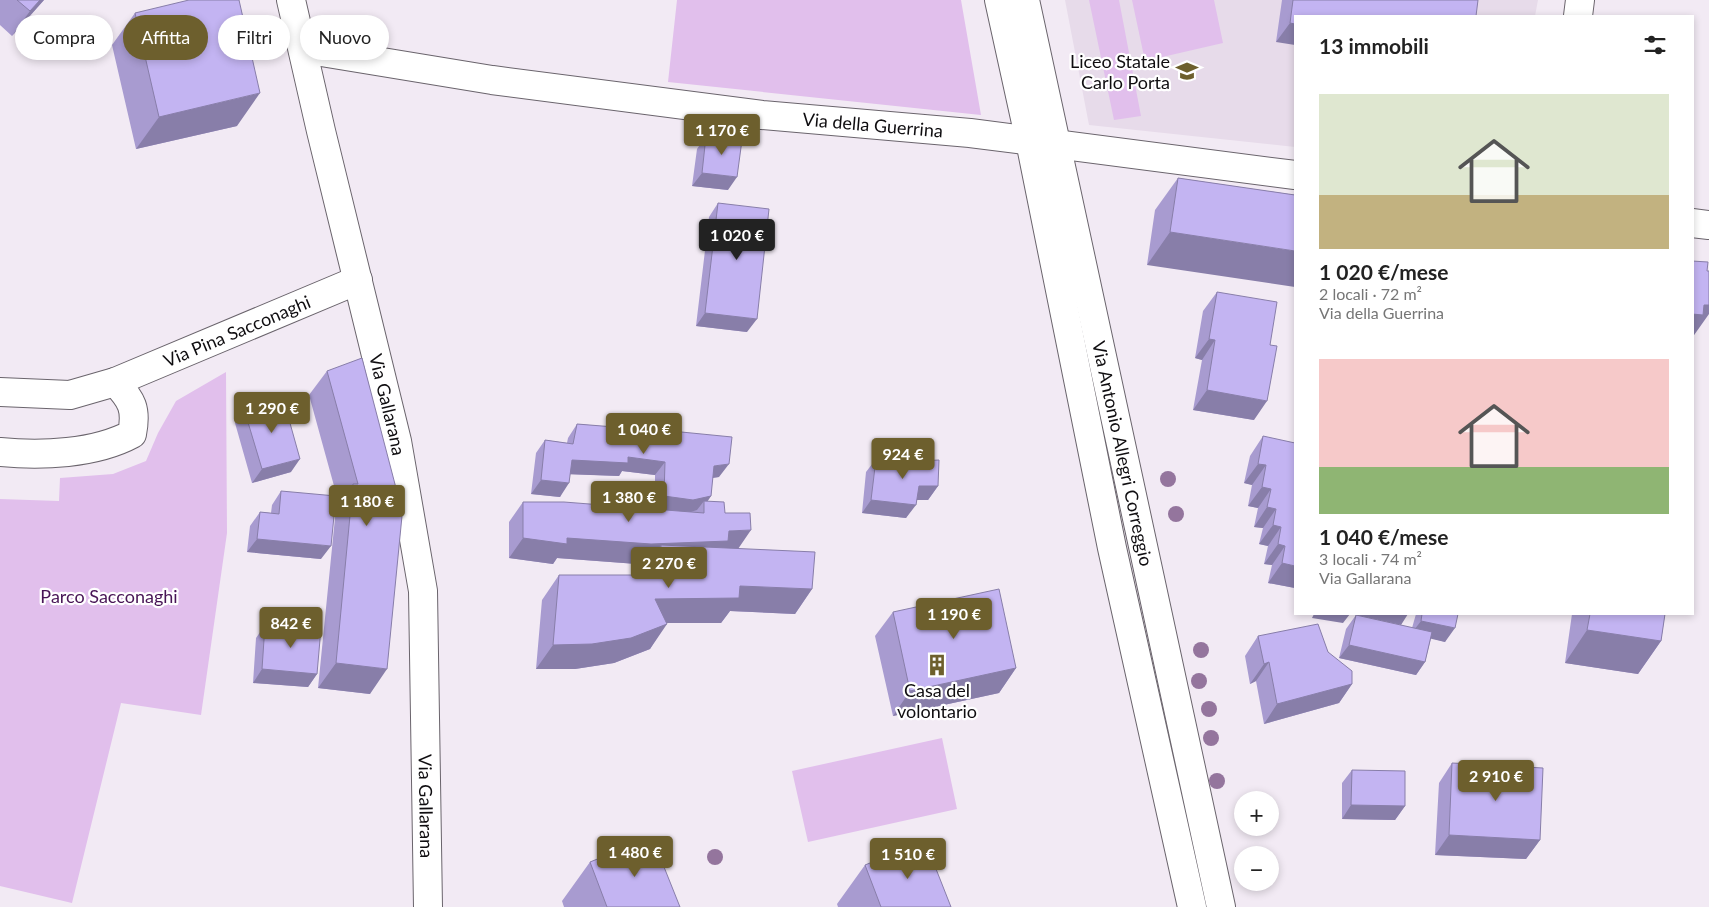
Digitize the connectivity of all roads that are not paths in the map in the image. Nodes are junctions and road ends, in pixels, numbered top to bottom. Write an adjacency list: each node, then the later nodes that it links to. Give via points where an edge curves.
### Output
1 (291, 0): 6 (street, Via Gallarana)
2 (999, 0): 9 (street, Via Antonio Allegri Correggio)
3 (1025, 0): 9 (street, Via Antonio Allegri Correggio)
4 (1580, 0): 5 (street)
5 (1578, 15)
6 (300, 37)
7 (306, 60): 13 (street, Via Gallarana)
8 (370, 60): 9 (street, Via della Guerrina, via 492,80 762,115)
9 (1042, 142): 10 (street, Via della Guerrina); 18 (street, Via Antonio Allegri Correggio, via 1112,548); 19 (street, Via Antonio Allegri Correggio)
10 (1294, 175)
11 (1694, 223): 12 (street)
12 (1709, 225)
13 (358, 280): 14 (street, Via Pina Sacconaghi); 17 (street, Via Gallarana, via 398,441 423,591)
14 (115, 382): 15 (street, Via Pina Sacconaghi, via 70,395); 16 (street, via 130,398 136,418 132,434 115,444 36,455)
15 (0, 392)
16 (0, 452)
17 (428, 907)
18 (1192, 907)
19 (1221, 907)

